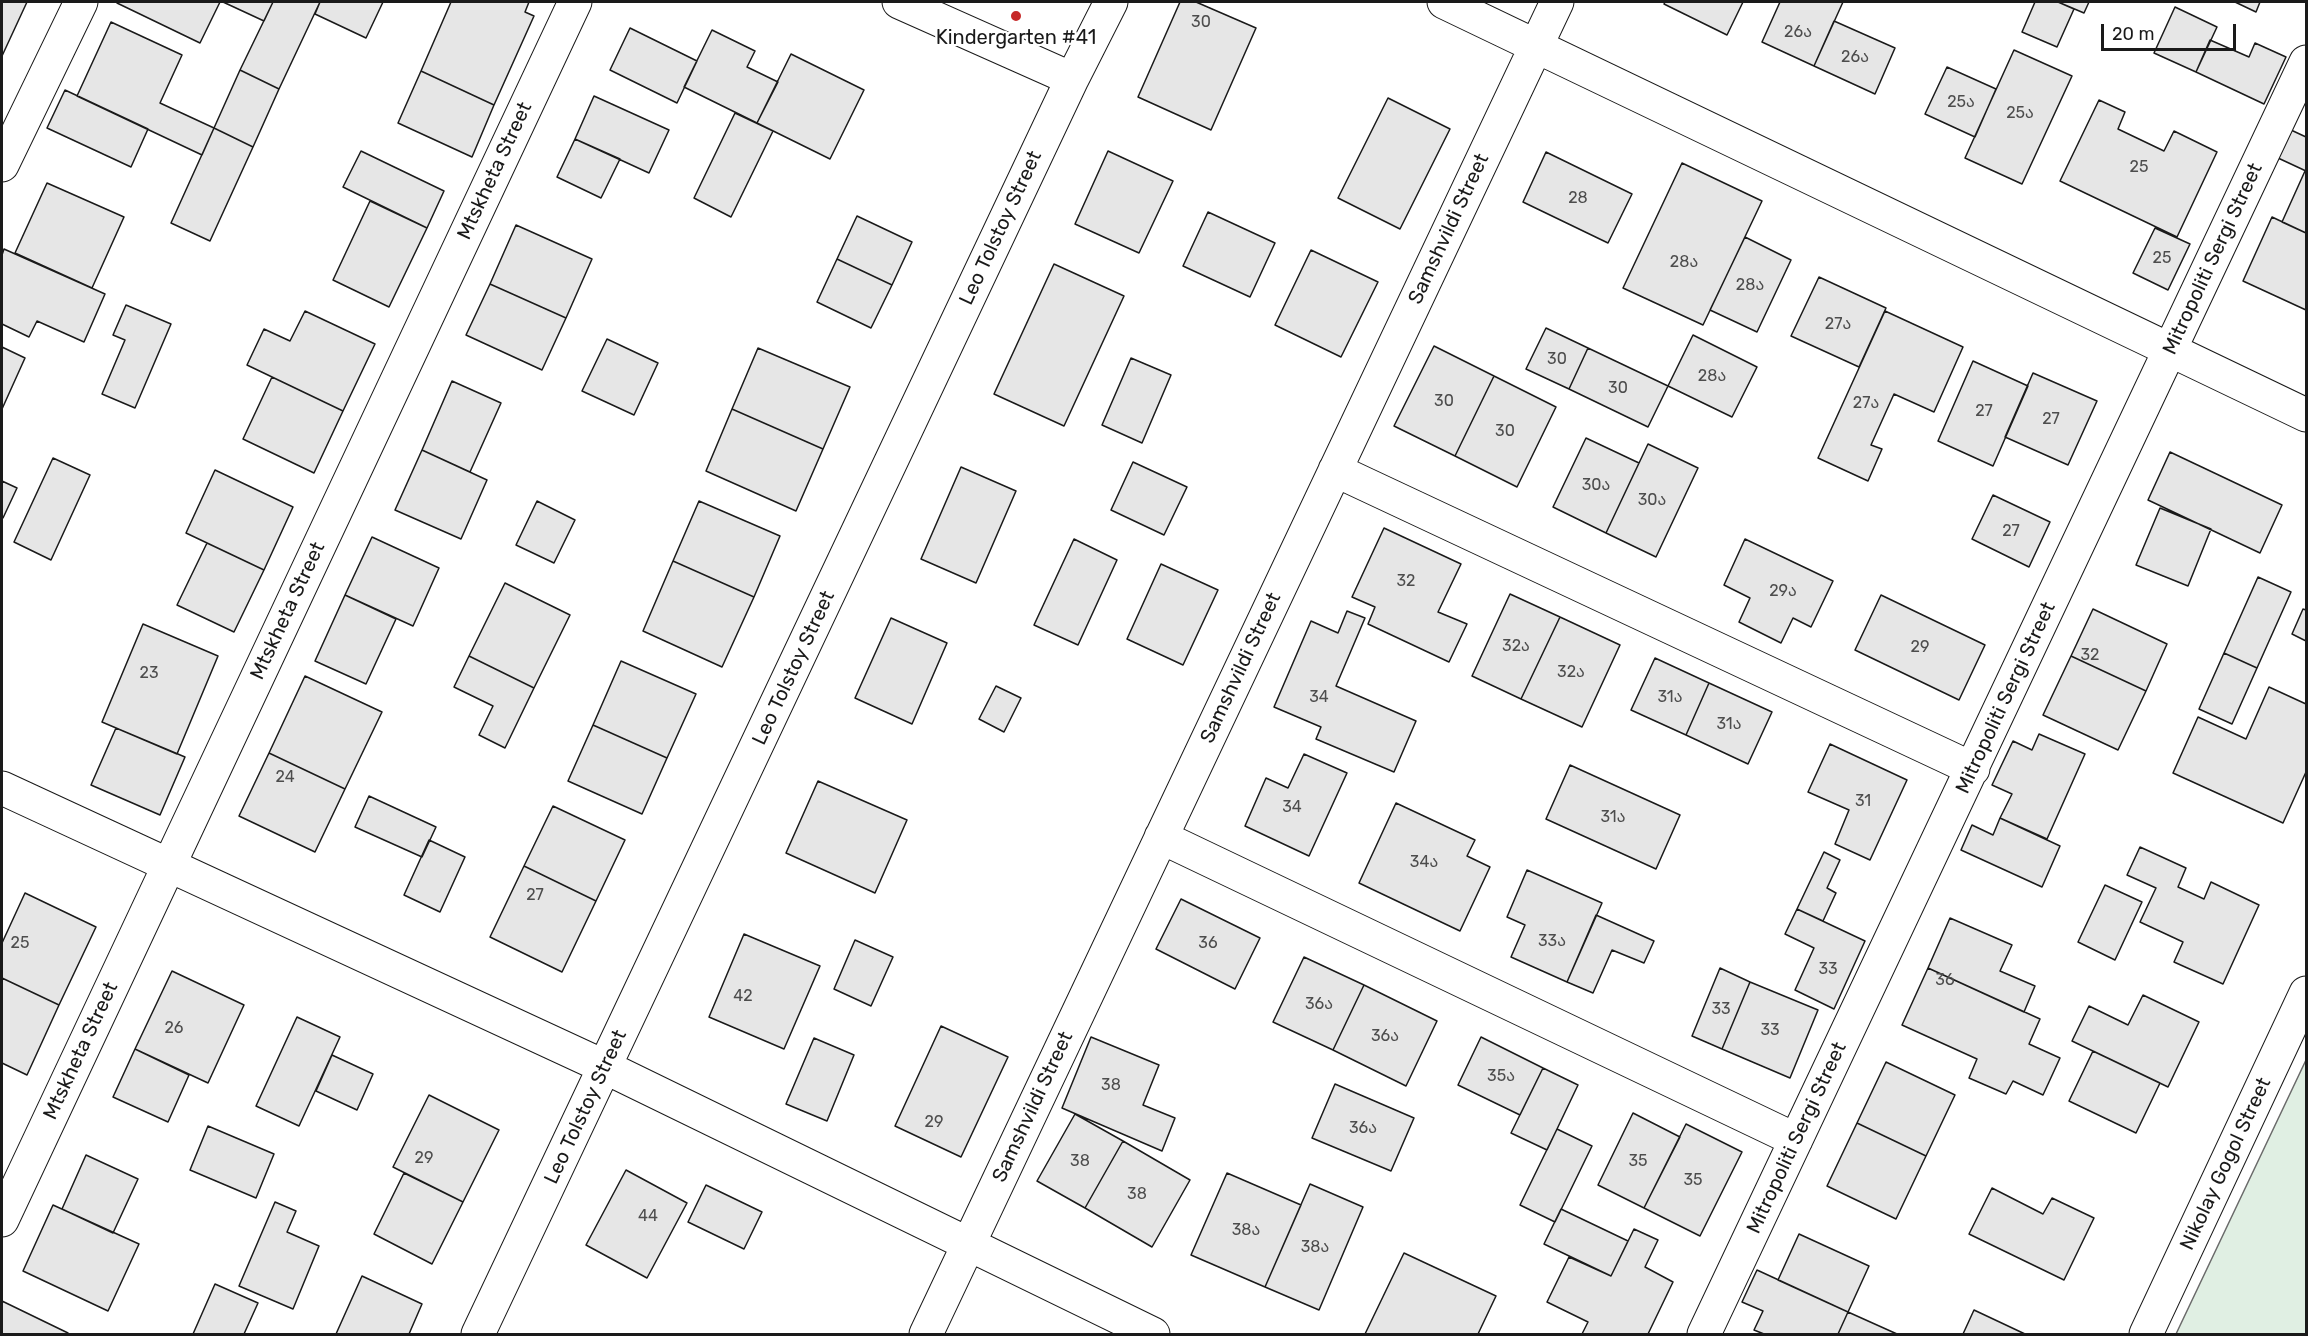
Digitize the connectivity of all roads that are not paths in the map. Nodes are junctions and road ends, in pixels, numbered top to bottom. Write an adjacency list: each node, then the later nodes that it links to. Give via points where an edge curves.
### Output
1 (81, 2): 10 (street)
2 (575, 2): 17 (street, Mtskheta Street)
3 (899, 2): 9 (street)
4 (1111, 2): 9 (street, Leo Tolstoy Street)
5 (1444, 2): 7 (street)
6 (1557, 2): 7 (street, Samshvildi Street)
7 (1536, 46): 11 (street); 13 (street, Samshvildi Street)
8 (2307, 62): 11 (street, Mitropoliti Sergi Street)
9 (1072, 79): 19 (street, Leo Tolstoy Street)
10 (2, 165)
11 (2170, 350): 12 (street); 14 (street, Mitropoliti Sergi Street)
12 (2307, 415)
13 (1335, 470): 14 (street); 16 (street, Samshvildi Street)
14 (1972, 768): 20 (street, Mitropoliti Sergi Street)
15 (2, 788): 17 (street)
16 (1161, 837): 20 (street); 22 (street, Samshvildi Street)
17 (169, 865): 19 (street); 21 (street, Mtskheta Street)
18 (2307, 993): 27 (street, Nikolay Gogol Street)
19 (605, 1067): 22 (street); 23 (street, Leo Tolstoy Street)
20 (1796, 1140): 26 (street, Mitropoliti Sergi Street)
21 (2, 1220)
22 (968, 1245): 24 (street, Samshvildi Street); 25 (street)
23 (478, 1335)
24 (926, 1335)
25 (1153, 1335)
26 (1704, 1335)
27 (2146, 1335)

